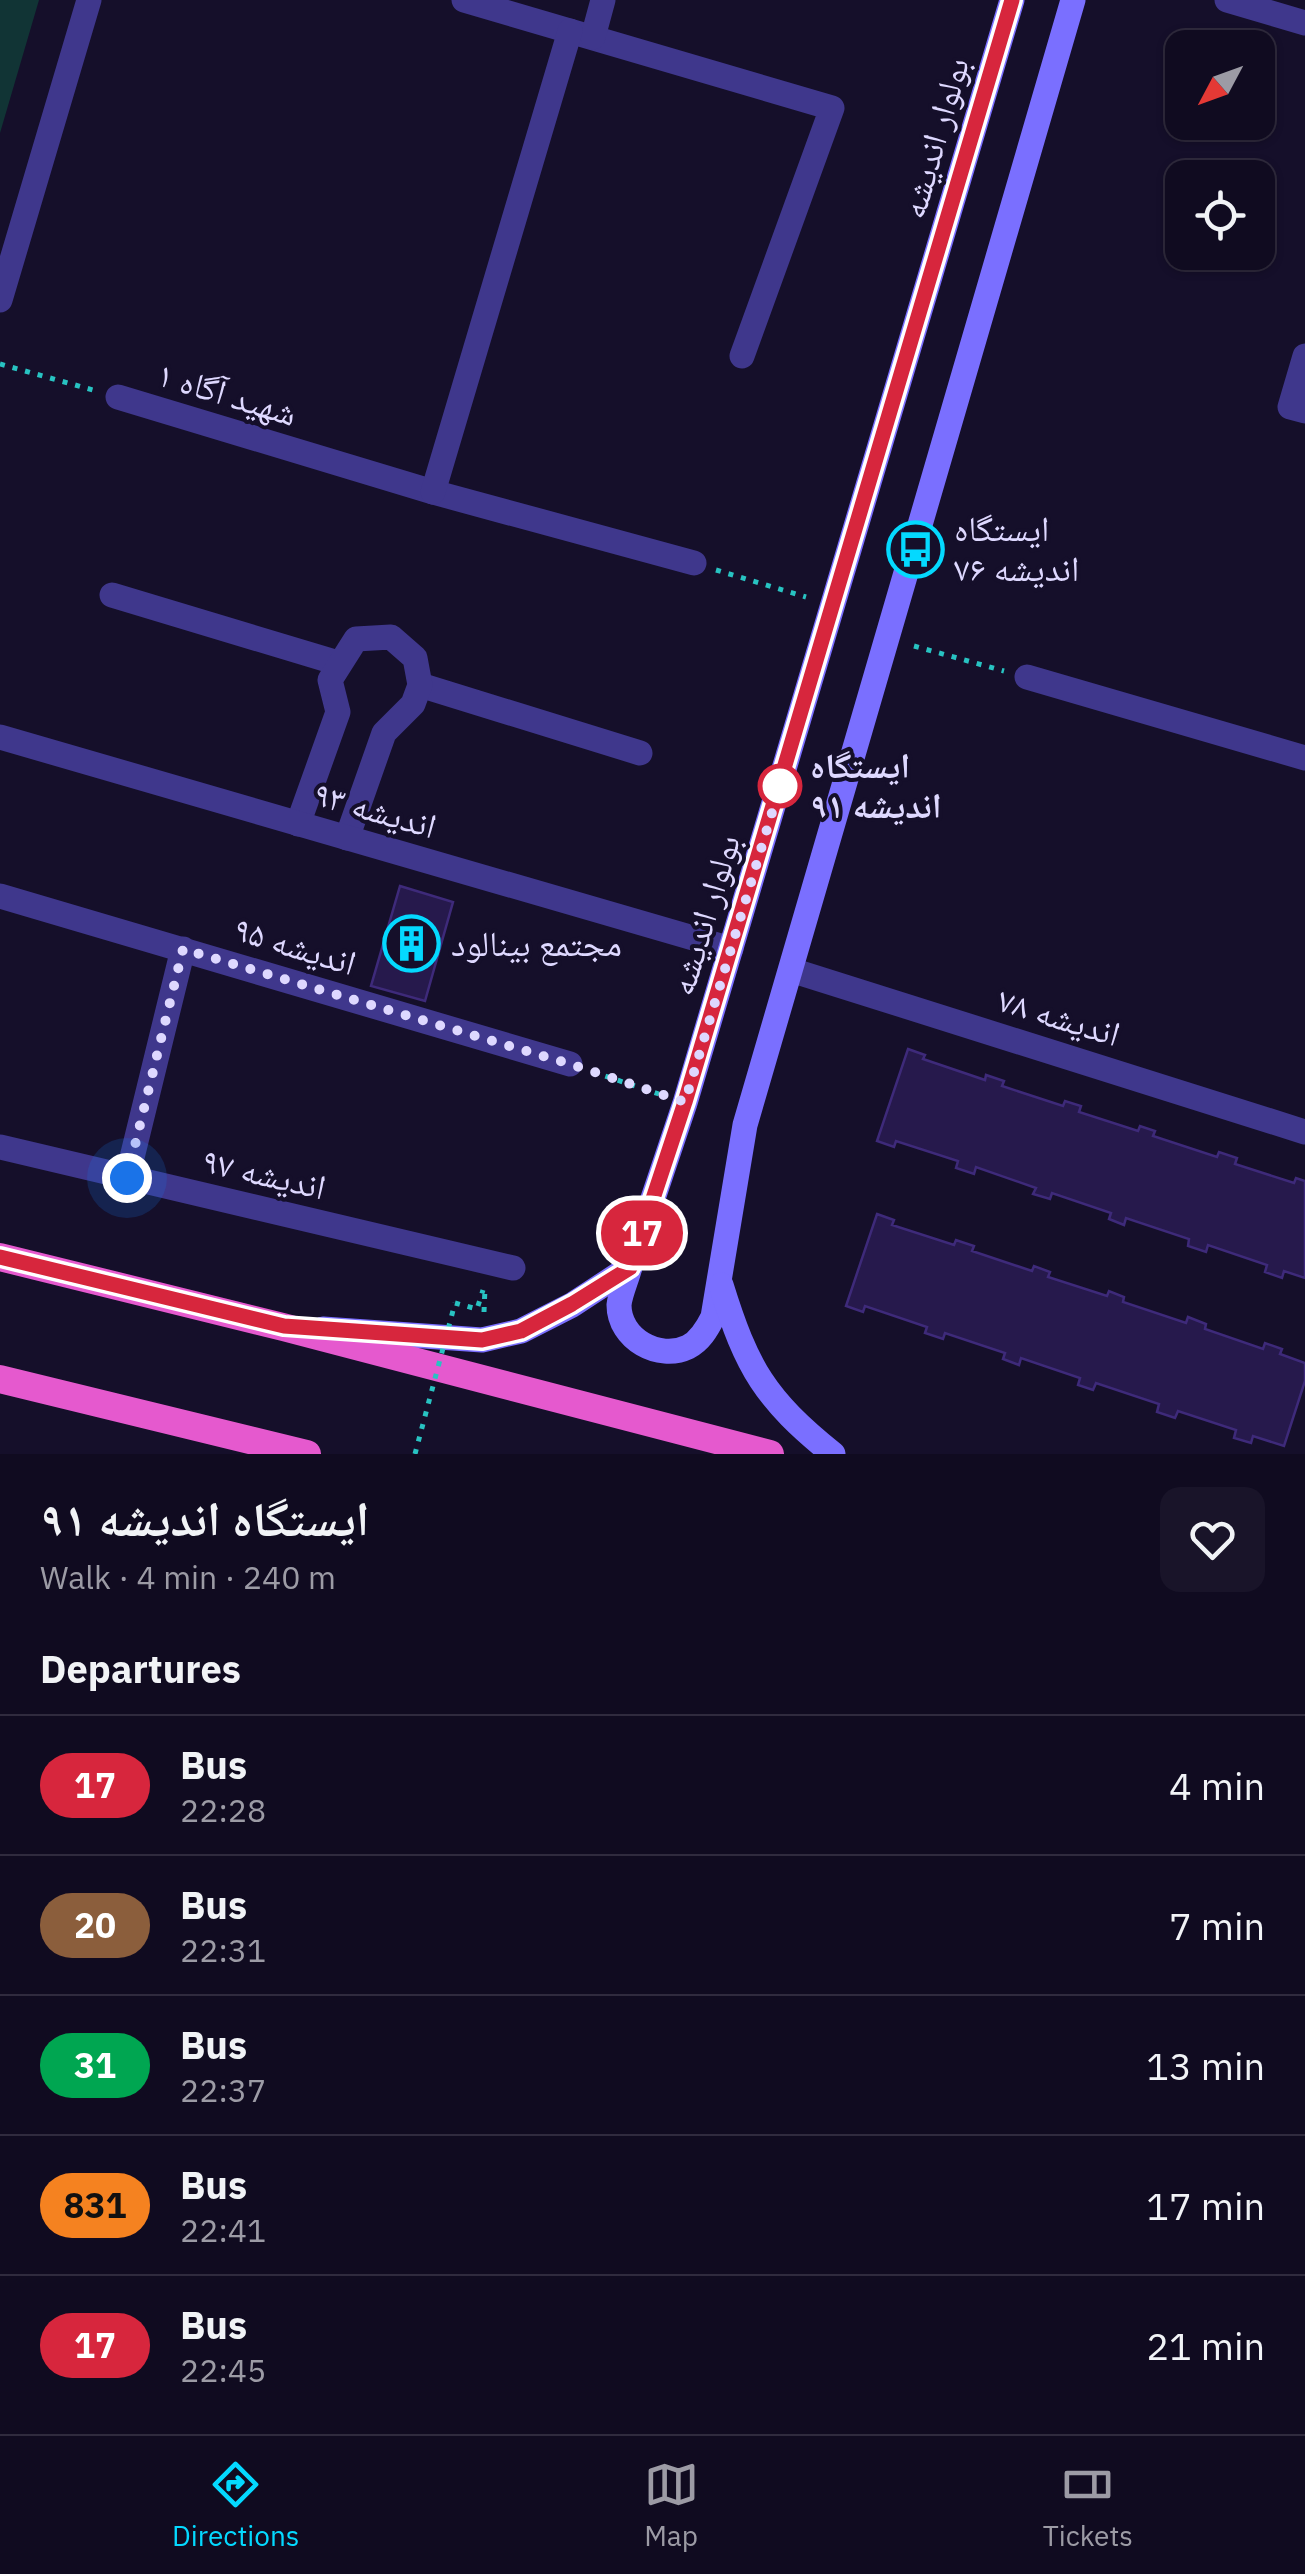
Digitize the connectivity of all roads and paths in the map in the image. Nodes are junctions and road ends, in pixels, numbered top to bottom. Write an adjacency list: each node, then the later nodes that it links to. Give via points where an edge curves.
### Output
1 (90, 0): 9 (street)
2 (464, 0): 7 (street)
3 (603, 0): 7 (street)
4 (1012, 0): 18 (main road, بولوار اندیشه)
5 (1074, 0): 19 (main road)
6 (1227, 0): 8 (street)
7 (566, 23): 10 (street, via 832,108); 15 (street)
8 (1305, 23)
9 (0, 300)
10 (742, 356)
11 (1305, 356): 14 (street)
12 (0, 364): 13 (path, شهید آگاه ۱)
13 (118, 397): 15 (street, شهید آگاه ۱)
14 (1298, 409)
15 (433, 492): 16 (street, شهید آگاه ۱)
16 (694, 563): 18 (path)
17 (112, 595): 20 (street)
18 (834, 605): 30 (main road, بولوار اندیشه)
19 (887, 639): 21 (path); 31 (main road)
20 (338, 663): 22 (street, via 356,639 391,636 415,658); 26 (street, via 330,680 338,712)
21 (1026, 677): 25 (street)
22 (420, 685): 24 (street); 27 (street, via 413,704 384,733)
23 (0, 738): 26 (street, اندیشه ۹۳)
24 (640, 753)
25 (1305, 758)
26 (298, 824): 27 (street, اندیشه ۹۳)
27 (348, 838): 30 (street, اندیشه ۹۳)
28 (0, 896): 29 (street, اندیشه ۹۵)
29 (183, 949): 32 (street, اندیشه ۹۵); 36 (street)
30 (731, 950): 33 (main road, بولوار اندیشه)
31 (791, 970): 34 (street, اندیشه ۷۸); 40 (main road, via 745,1126)
32 (570, 1064): 33 (path)
33 (685, 1102): 39 (main road, بولوار اندیشه)
34 (1305, 1132)
35 (0, 1147): 36 (street, اندیشه ۹۷)
36 (127, 1178): 38 (street, اندیشه ۹۷)
37 (0, 1257): 41 (highway)
38 (513, 1268)
39 (630, 1268): 40 (main road, بولوار اندیشه, via 619,1304 623,1324 635,1339 670,1352 704,1334); 42 (main road, via 521,1331)
40 (720, 1280): 47 (main road, via 759,1381 790,1419)
41 (284, 1326): 42 (main road); 46 (highway)
42 (482, 1340): 45 (path, bridge, via 485,1283 477,1309 455,1303)
43 (0, 1379): 44 (highway)
44 (307, 1454)
45 (415, 1454)
46 (770, 1454)
47 (833, 1454)

